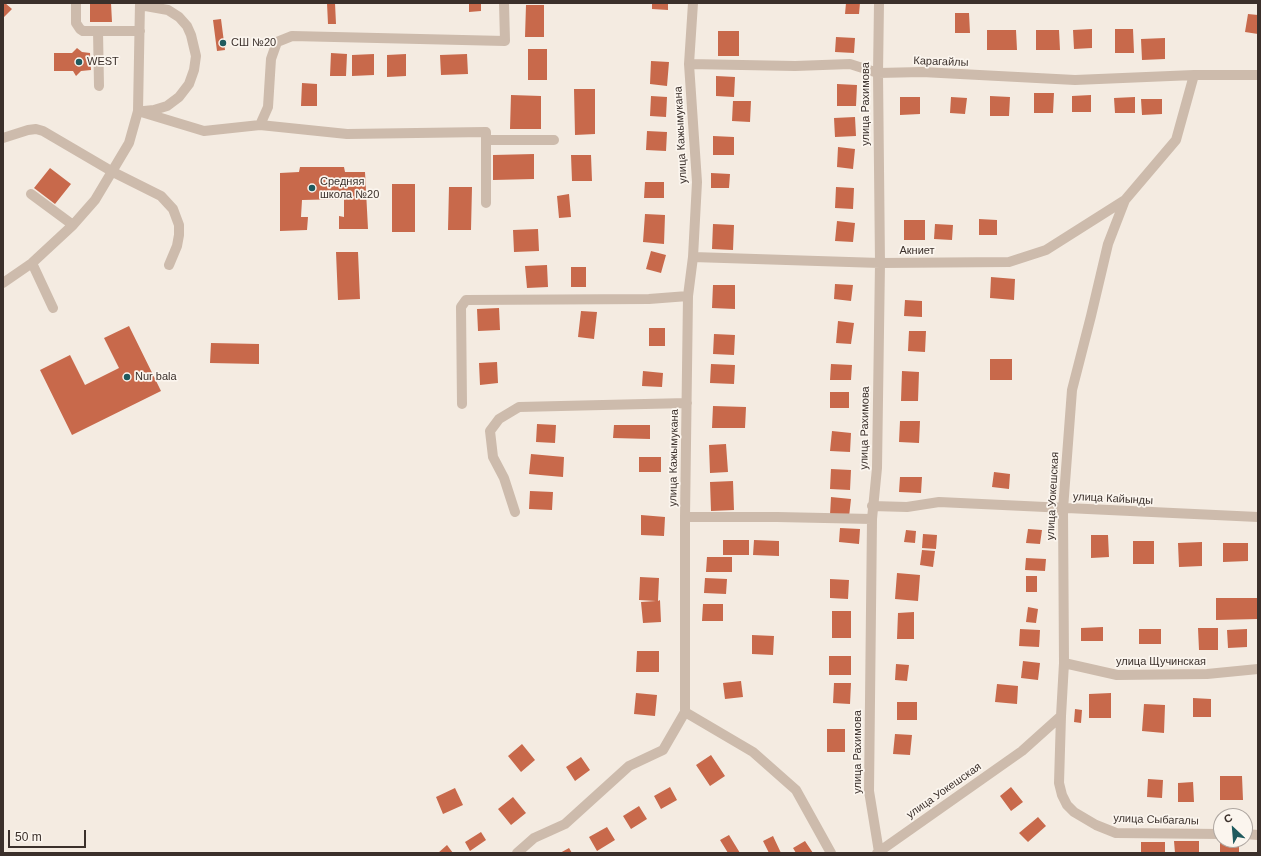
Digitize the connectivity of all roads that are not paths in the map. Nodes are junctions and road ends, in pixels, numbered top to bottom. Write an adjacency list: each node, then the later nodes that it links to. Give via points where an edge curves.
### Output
1 (76, 3): 6 (street, via 78,27 83,31)
2 (504, 3): 14 (street, via 505,41 292,36 277,42 271,59 268,107)
3 (693, 3): 8 (street, улица Кажымукана)
4 (879, 3): 9 (street, улица Рахимова)
5 (140, 4): 7 (street); 13 (street, via 168,10 179,17 191,34 196,56 189,84 180,97 167,106)
6 (98, 31): 7 (street); 12 (street)
7 (140, 31): 13 (street)
8 (689, 64): 9 (street, Карагайлы, via 850,64); 23 (street, улица Кажымукана, via 697,182)
9 (878, 73): 10 (street, Карагайлы, via 922,72 1075,80); 25 (street, улица Рахимова)
10 (1194, 75): 11 (street, Карагайлы); 20 (street, улица Уокешская, via 1176,140)
11 (1258, 75)
12 (99, 86)
13 (138, 112): 14 (street, via 204,131); 18 (street, via 129,143)
14 (260, 125): 16 (street, via 347,134 486,132)
15 (3, 138): 18 (street, via 28,130 43,131)
16 (486, 140): 17 (street); 21 (street)
17 (554, 140)
18 (113, 172): 22 (street, via 95,200); 26 (street, via 161,196 173,209 179,225 179,235)
19 (32, 194): 22 (street)
20 (1125, 200): 25 (street, Акниет, via 1046,250 1009,262); 33 (street, улица Уокешская, via 1108,244 1072,390)
21 (486, 203)
22 (73, 225): 24 (street)
23 (693, 257): 25 (street, Акниет); 28 (street, улица Кажымукана)
24 (32, 263): 27 (street); 29 (street)
25 (880, 263): 32 (street, улица Рахимова, via 877,468)
26 (169, 265)
27 (3, 283)
28 (688, 296): 30 (street, улица Кажымукана); 31 (street, via 649,299 466,300 461,307)
29 (52, 308)
30 (687, 403): 34 (street, via 519,407 500,419 490,431 493,457 504,478); 35 (street, улица Кажымукана)
31 (462, 404)
32 (872, 506): 33 (street, улица Кайынды, via 907,507 939,502); 37 (street, улица Рахимова)
33 (1063, 509): 36 (street, улица Кайынды); 38 (street, улица Уокешская)
34 (515, 512)
35 (685, 517): 37 (street); 40 (street, улица Кажымукана)
36 (1258, 517)
37 (872, 519): 43 (street, улица Рахимова, via 869,791)
38 (1064, 663): 39 (street, улица Щучинская, via 1117,675 1207,674); 41 (street, улица Уокешская)
39 (1258, 669)
40 (685, 712): 44 (street, via 663,750 629,766 565,824 534,838); 45 (street, via 753,752 796,790)
41 (1061, 716): 42 (street, улица Сыбагалы, via 1059,783 1067,805 1074,812 1116,833); 43 (street, улица Уокешская, via 1022,750)
42 (1213, 834)
43 (878, 852)
44 (517, 853)
45 (831, 853)

